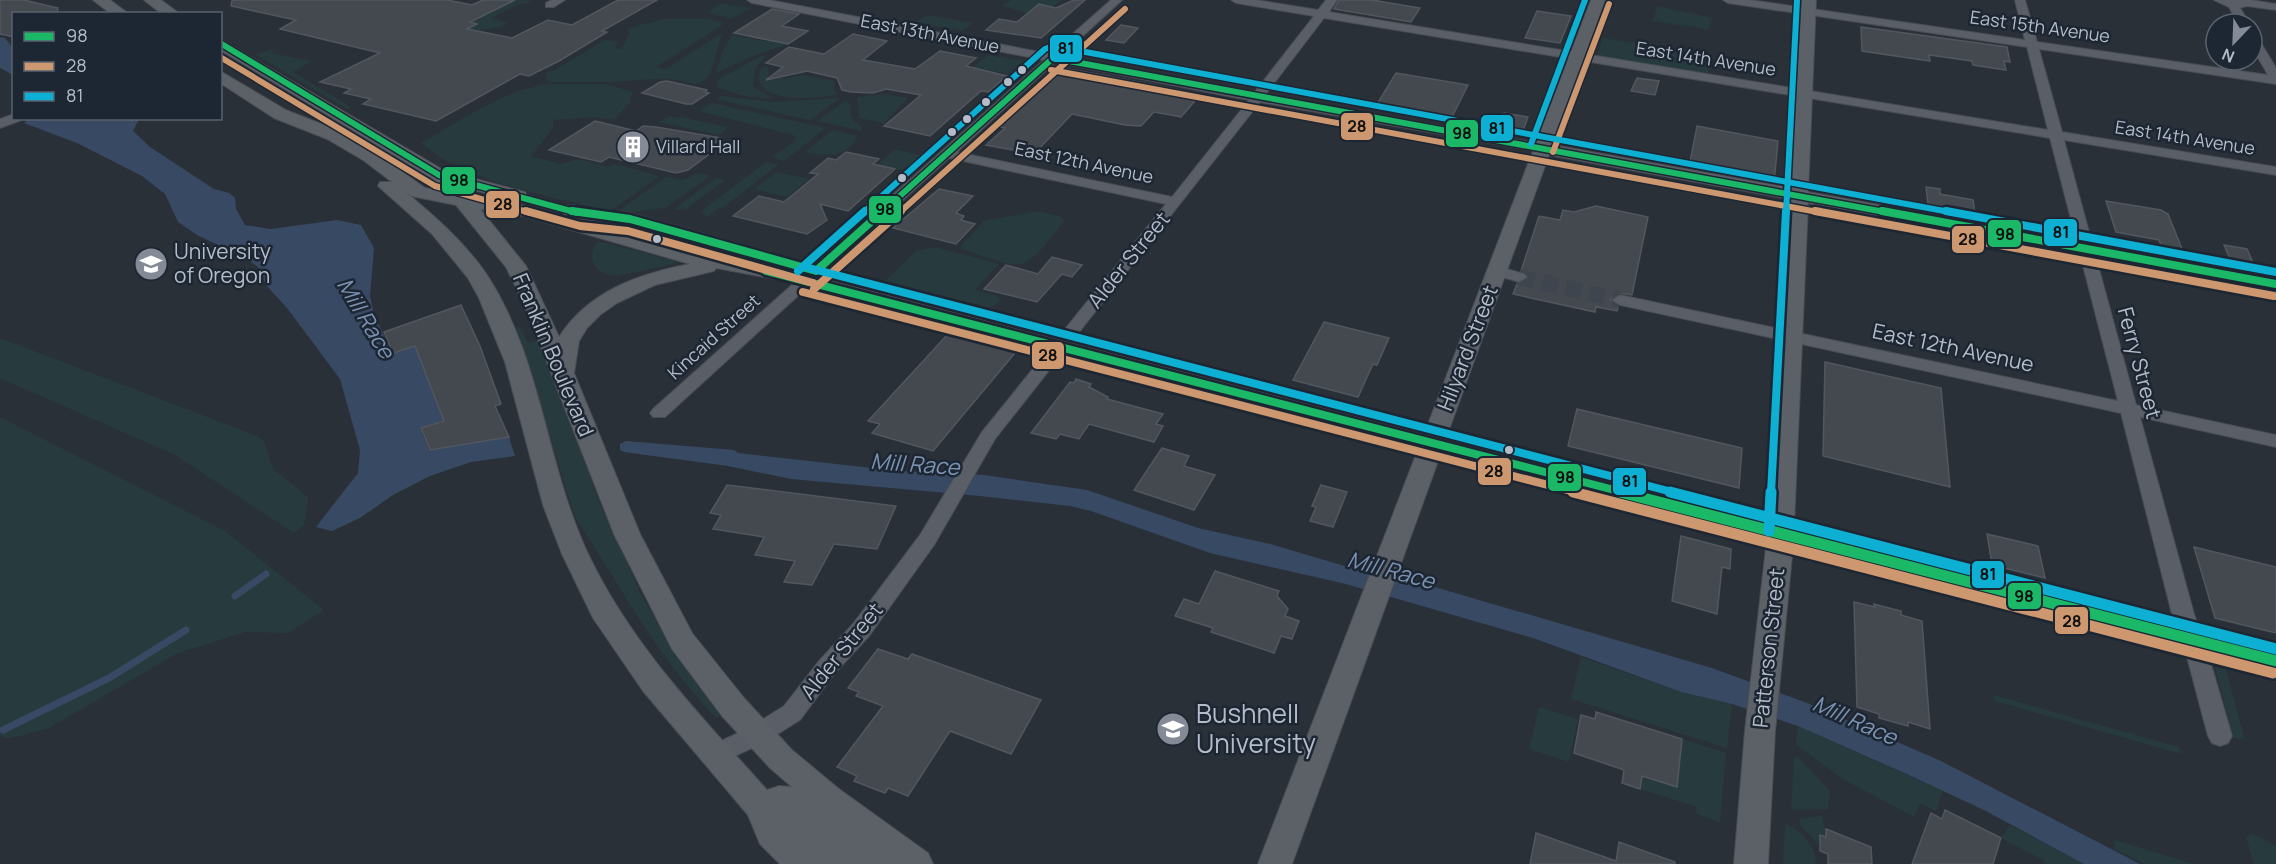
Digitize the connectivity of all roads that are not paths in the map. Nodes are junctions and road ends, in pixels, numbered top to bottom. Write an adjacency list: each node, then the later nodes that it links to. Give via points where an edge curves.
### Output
1 (100, 0): 14 (main road)
2 (151, 0): 15 (main road)
3 (752, 0): 20 (street, East 13th Avenue)
4 (1117, 0): 20 (street, Kincaid Street)
5 (1236, 0): 16 (street, East 14th Avenue)
6 (1332, 0): 16 (street, Alder Street)
7 (1598, 0): 19 (main road, Hilyard Street)
8 (1728, 0): 12 (street, East 15th Avenue)
9 (2020, 0): 17 (street, Ferry Street)
10 (2219, 0): 11 (street)
11 (2239, 2): 13 (street)
12 (1809, 6): 17 (street, East 15th Avenue); 24 (main road, Patterson Street)
13 (2276, 7)
14 (119, 12)
15 (170, 12)
16 (1322, 14): 19 (street, East 14th Avenue); 25 (street, Alder Street)
17 (2032, 44): 23 (street, East 15th Avenue); 27 (street, Ferry Street)
18 (225, 51): 31 (main road, Franklin Boulevard)
19 (1577, 56): 24 (street, East 14th Avenue); 28 (main road, Hilyard Street)
20 (1053, 58): 25 (street, East 13th Avenue); 29 (street, Kincaid Street)
21 (2264, 58): 23 (street)
22 (222, 77): 26 (main road, Franklin Boulevard, via 280,114)
23 (2276, 79)
24 (1805, 93): 27 (street, East 14th Avenue); 32 (main road, Patterson Street)
25 (1256, 97): 28 (street, East 13th Avenue); 34 (street, Alder Street)
26 (316, 130): 33 (main road, via 369,156 418,192); 54 (main road, Franklin Boulevard, via 320,138 365,168 439,230 477,276 516,362 556,505 574,554 603,610 640,665)
27 (2057, 135): 30 (street, East 14th Avenue); 35 (street, Ferry Street)
28 (1542, 148): 32 (main road, East 13th Avenue); 37 (main road, Hilyard Street)
29 (948, 153): 34 (street, East 12th Avenue); 38 (street, Kincaid Street)
30 (2276, 171)
31 (439, 175): 33 (main road, Franklin Boulevard); 38 (main road, via 583,214 640,222)
32 (1798, 196): 35 (main road, East 13th Avenue); 42 (main road, Patterson Street)
33 (463, 201): 36 (main road, via 525,211 676,255); 44 (main road, Franklin Boulevard, via 516,266)
34 (1176, 202): 43 (street, Alder Street)
35 (2085, 249): 40 (main road, East 13th Avenue); 45 (street, Ferry Street)
36 (727, 264): 38 (main road); 44 (main road, via 653,278 603,304 570,338)
37 (1497, 271): 39 (street); 47 (main road, Hilyard Street)
38 (811, 276): 43 (main road); 46 (street, Kincaid Street)
39 (1519, 277)
40 (2276, 284)
41 (1620, 300): 42 (street, East 12th Avenue)
42 (1793, 336): 45 (street, East 12th Avenue); 49 (main road, Patterson Street)
43 (1064, 341): 47 (main road); 52 (street, Alder Street, via 988,436 927,540 861,630 792,713)
44 (563, 373): 52 (main road, Franklin Boulevard, via 627,534 658,597 682,641)
45 (2128, 408): 48 (street, East 12th Avenue); 50 (street, Ferry Street)
46 (659, 413)
47 (1435, 435): 49 (main road); 60 (main road, Hilyard Street)
48 (2276, 441)
49 (1781, 532): 50 (main road); 61 (main road, Patterson Street)
50 (2191, 639): 51 (main road); 53 (street, Ferry Street)
51 (2276, 661)
52 (757, 735): 54 (street, Alder Street); 59 (main road, Franklin Boulevard, via 828,800)
53 (2220, 736)
54 (714, 755): 55 (main road, Franklin Boulevard)
55 (764, 810): 56 (main road, via 763,821 770,831); 57 (main road); 58 (main road, via 780,800 795,802)
56 (804, 864)
57 (833, 864)
58 (877, 864)
59 (916, 864)
60 (1275, 864)
61 (1750, 864)

